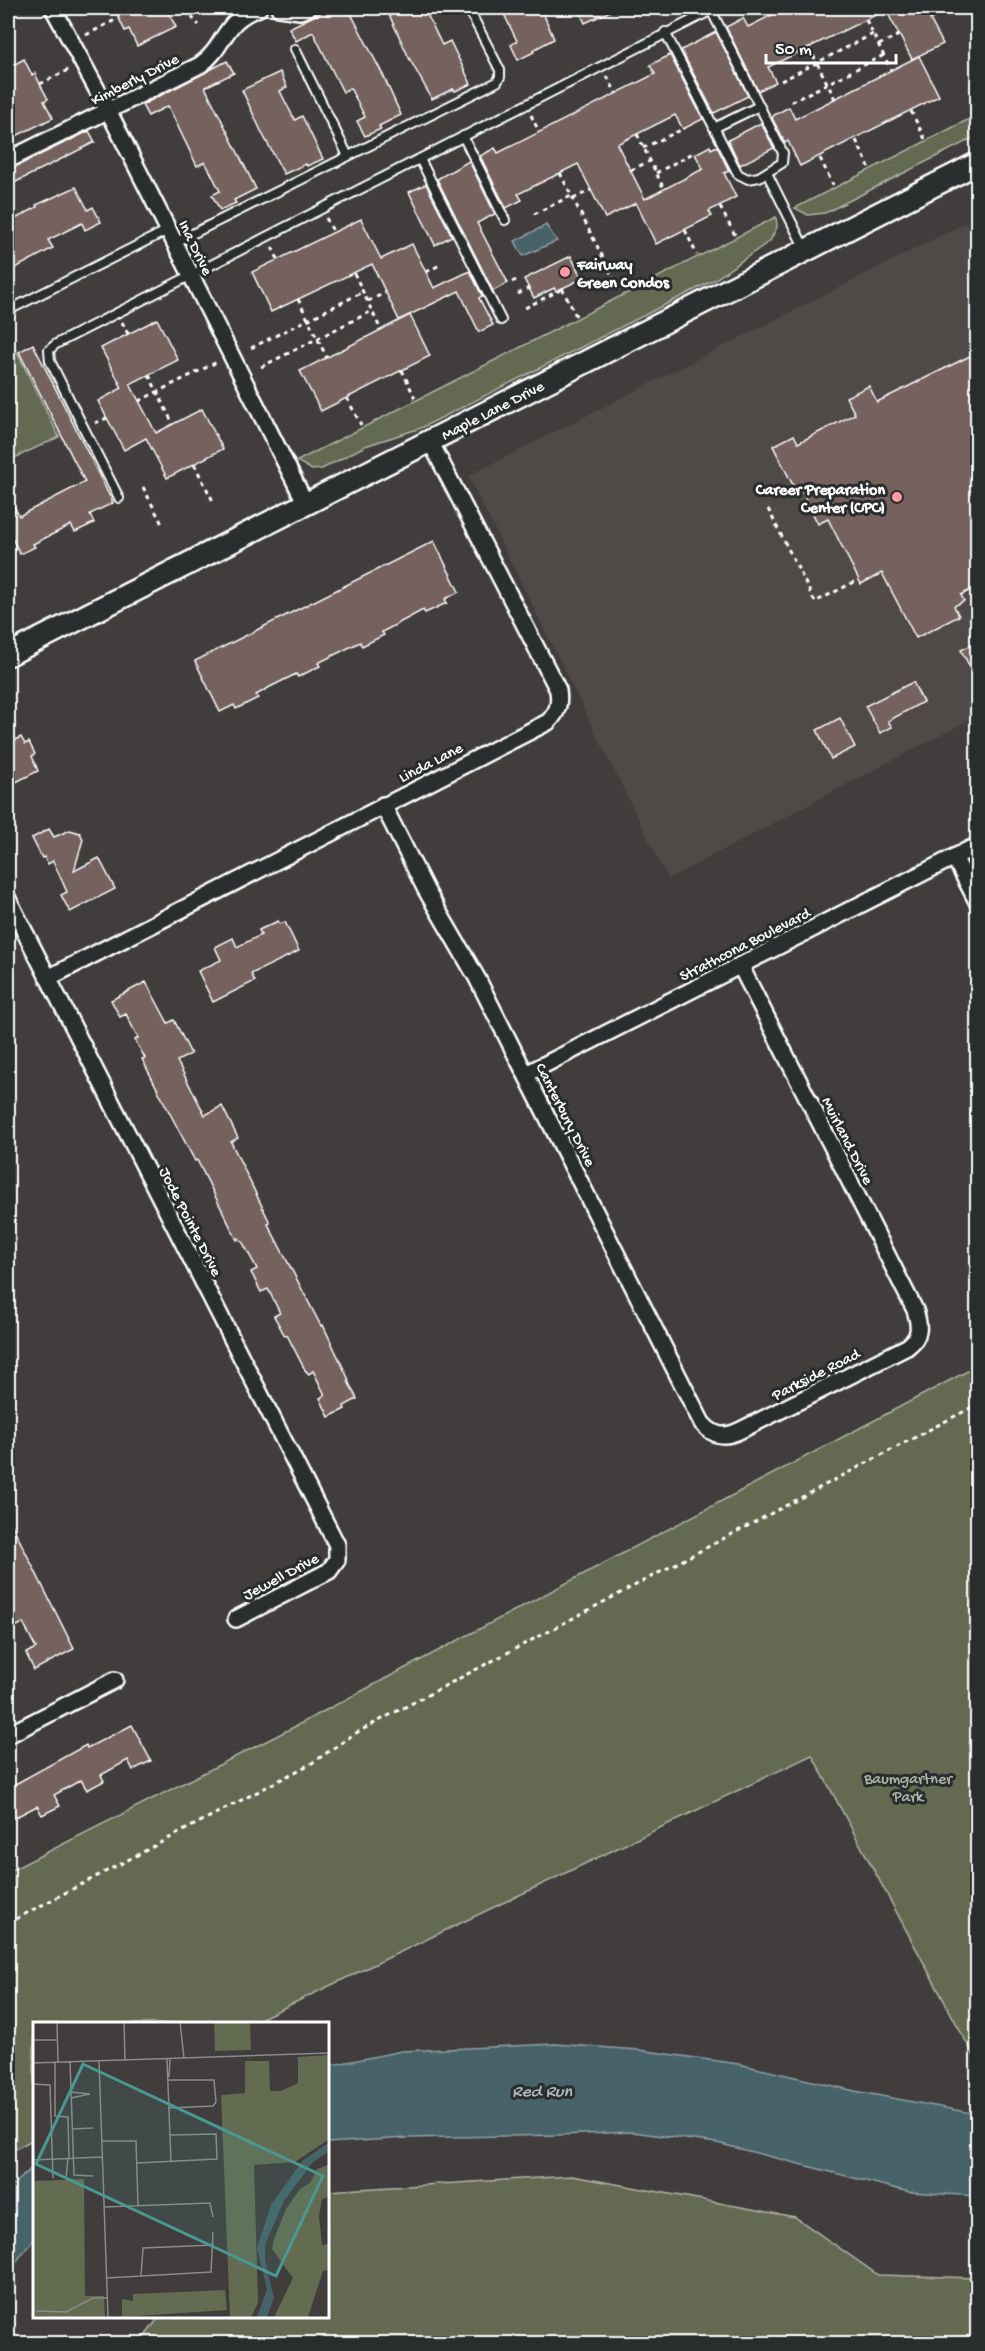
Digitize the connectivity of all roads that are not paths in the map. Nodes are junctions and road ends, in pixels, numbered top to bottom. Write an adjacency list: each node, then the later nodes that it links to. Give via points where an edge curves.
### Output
1 (53, 8): 10 (street, Ina Drive)
2 (259, 8): 10 (street, Kimberly Drive, via 236,19 209,59)
3 (279, 8): 4 (street)
4 (308, 8)
5 (468, 8): 13 (lane, via 500,70 497,82)
6 (714, 9): 7 (lane); 9 (lane)
7 (665, 32): 11 (lane); 12 (lane)
8 (295, 49): 13 (lane)
9 (759, 106): 11 (lane); 17 (lane, via 783,153 782,163)
10 (108, 110): 15 (street, Kimberly Drive); 19 (street, Ina Drive)
11 (714, 128): 17 (lane, via 738,174 748,178)
12 (463, 136): 14 (lane); 18 (lane)
13 (348, 156): 19 (lane)
14 (420, 159): 21 (lane); 23 (lane)
15 (8, 160)
16 (978, 163): 20 (street, Maple Lane Drive)
17 (767, 173): 20 (lane)
18 (505, 220)
19 (171, 236): 21 (street, Ina Drive); 22 (lane, via 9,310)
20 (805, 250): 24 (street, Maple Lane Drive)
21 (190, 275): 25 (lane, via 49,350 50,362); 26 (street, Ina Drive)
22 (8, 307)
23 (501, 320)
24 (430, 441): 26 (street, Maple Lane Drive); 28 (street, Linda Lane, via 558,690 560,702 548,722)
25 (119, 498)
26 (306, 504): 27 (street, Maple Lane Drive)
27 (8, 655)
28 (383, 805): 34 (street, Linda Lane); 35 (street, Canterbury Drive)
29 (978, 845): 30 (street, Strathcona Boulevard)
30 (954, 857): 32 (street); 33 (street, Strathcona Boulevard)
31 (8, 898): 34 (street, Jode Pointe Drive)
32 (978, 903)
33 (740, 965): 35 (street, Strathcona Boulevard); 36 (street, Muirland Drive, via 915,1310)
34 (48, 978): 38 (street, Jode Pointe Drive, via 337,1545)
35 (526, 1074): 37 (street, Canterbury Drive, via 702,1423)
36 (919, 1332): 37 (street, Parkside Road, via 907,1347 731,1435)
37 (720, 1436)
38 (337, 1560): 39 (street, Jewell Drive, via 329,1571)
39 (236, 1619)
40 (115, 1680): 41 (street)
41 (9, 1730)

